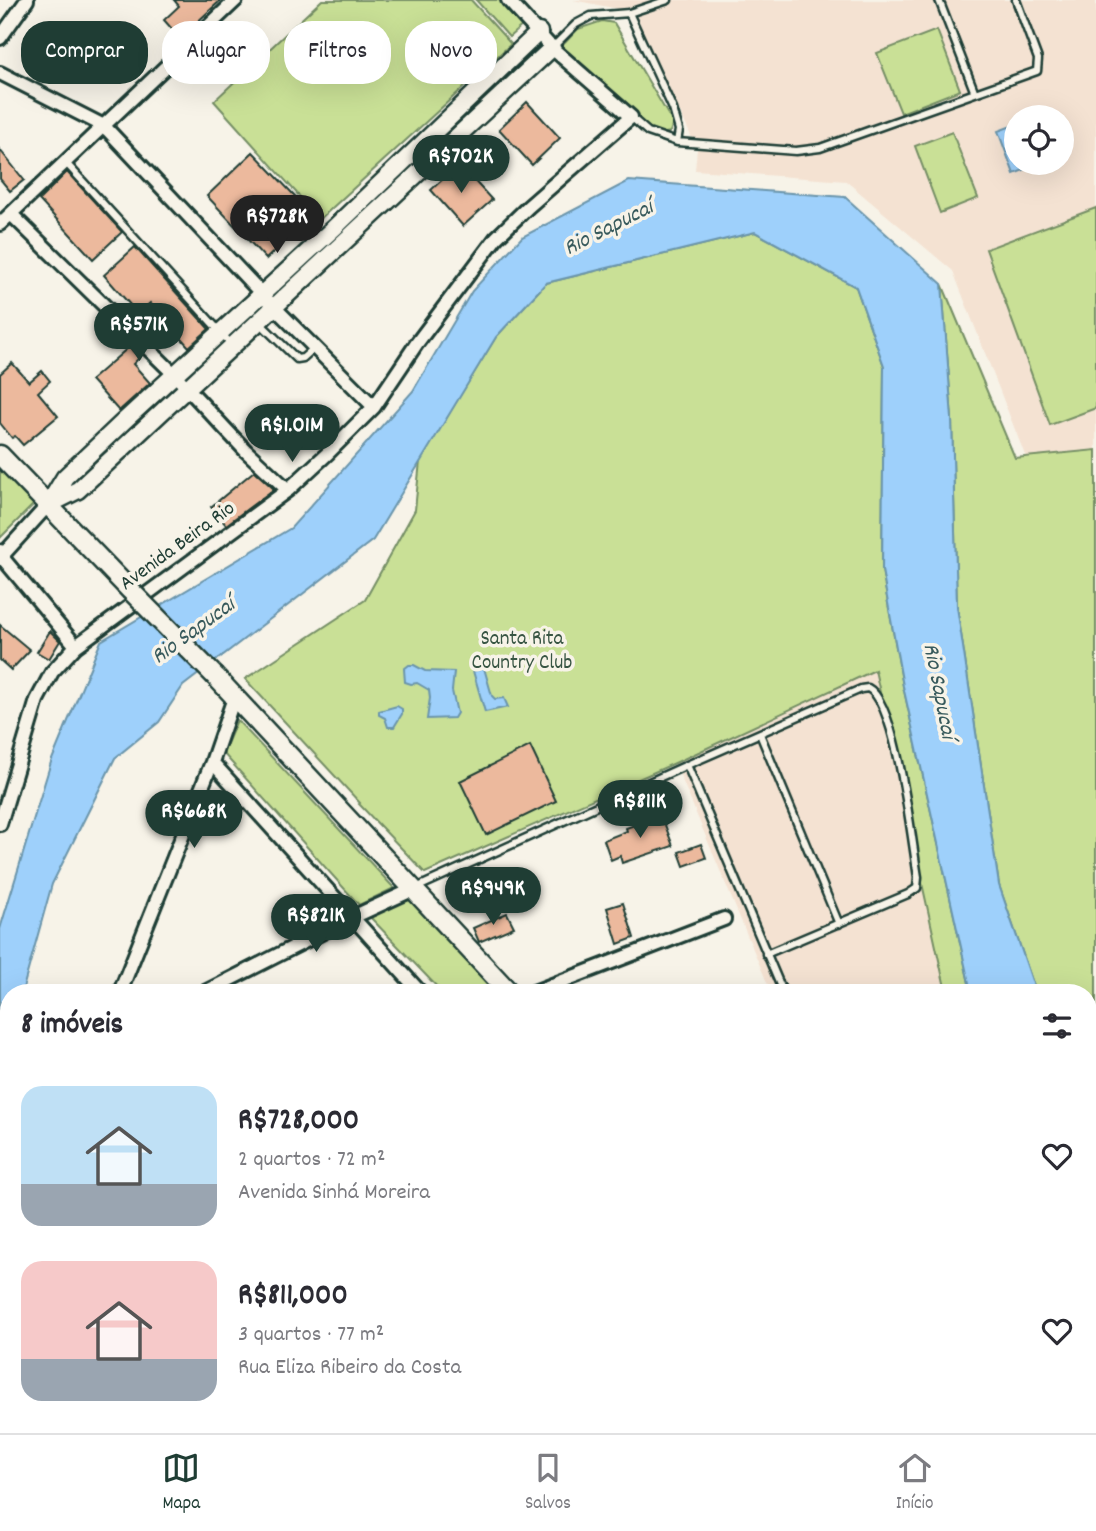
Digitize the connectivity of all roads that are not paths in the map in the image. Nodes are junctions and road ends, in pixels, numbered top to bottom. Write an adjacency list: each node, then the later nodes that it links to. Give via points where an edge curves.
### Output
1 (27, 0): 9 (street)
2 (236, 0): 14 (street)
3 (508, 0): 8 (street)
4 (668, 0): 7 (lane)
5 (939, 0): 12 (lane)
6 (1017, 0): 12 (lane, via 1039,68)
7 (629, 13): 10 (lane, via 591,16); 15 (lane, via 673,109)
8 (539, 32): 10 (street); 19 (street)
9 (0, 38)
10 (552, 48): 13 (street); 20 (street)
11 (0, 73): 14 (street)
12 (975, 93): 15 (lane, via 808,151)
13 (631, 117): 15 (lane, via 649,132); 29 (street, Avenida Beira Rio, via 496,238)
14 (104, 126): 16 (street); 21 (street)
15 (677, 142)
16 (65, 161): 17 (street); 24 (lane)
17 (11, 214): 18 (street); 27 (street)
18 (0, 224)
19 (335, 227): 20 (street); 21 (street)
20 (348, 240): 22 (street)
21 (262, 294): 22 (street); 24 (street)
22 (275, 309): 23 (street); 26 (street)
23 (259, 322): 25 (street); 26 (lane, via 297,359)
24 (220, 332): 25 (lane); 27 (street)
25 (234, 347): 28 (street)
26 (316, 347): 29 (street)
27 (175, 375): 28 (street); 32 (street, via 65,477)
28 (187, 389): 31 (street); 32 (street, via 78,490)
29 (374, 407): 31 (street, Avenida Beira Rio)
30 (0, 455): 32 (main road)
31 (288, 491): 34 (street, Avenida Beira Rio)
32 (48, 505): 33 (street); 35 (main road, bridge)
33 (0, 556): 34 (street)
34 (76, 646): 39 (street, Avenida Beira Rio, via 52,672 37,699)
35 (235, 695): 37 (street); 41 (main road)
36 (760, 734): 38 (lane); 44 (lane); 44 (lane, via 868,688 877,695 887,717 900,765 918,882 914,892)
37 (212, 762): 42 (street); 46 (street)
38 (688, 765): 41 (lane); 45 (lane)
39 (5, 779): 40 (street, Avenida Beira Rio)
40 (0, 824)
41 (414, 889): 42 (street); 49 (main road)
42 (353, 917): 47 (street); 48 (street)
43 (724, 919): 50 (street)
44 (839, 924): 45 (lane)
45 (766, 954): 51 (lane)
46 (123, 984)
47 (221, 984)
48 (413, 984)
49 (502, 984)
50 (555, 984)
51 (779, 984)

